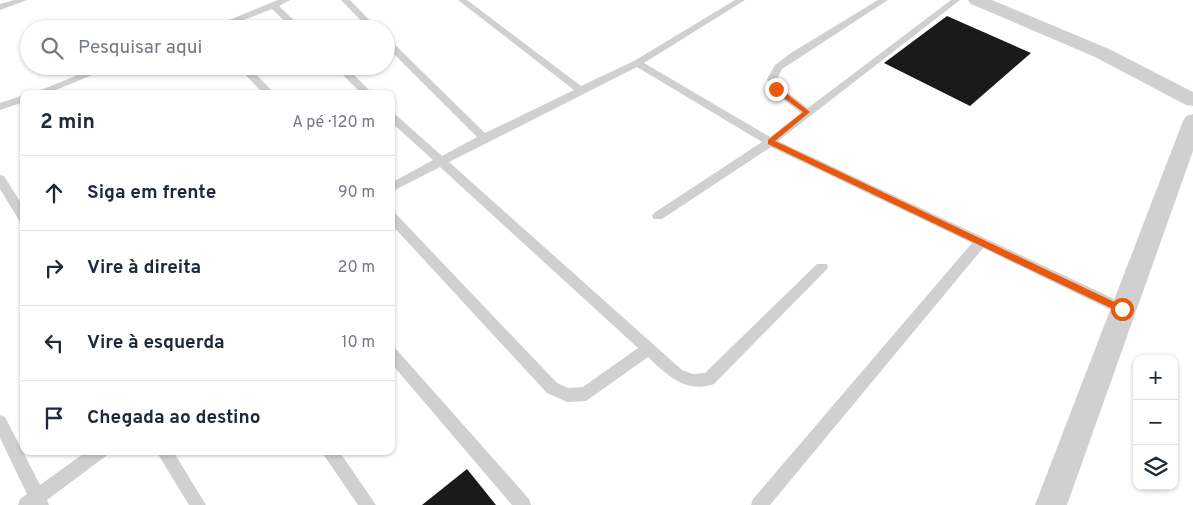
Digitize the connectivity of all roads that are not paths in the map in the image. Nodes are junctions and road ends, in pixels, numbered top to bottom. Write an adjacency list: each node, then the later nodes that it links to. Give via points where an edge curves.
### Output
1 (23, 0): 10 (lane)
2 (286, 0): 9 (lane)
3 (345, 0): 13 (lane)
4 (462, 0): 22 (lane)
5 (741, 0): 15 (lane)
6 (884, 0): 26 (lane, via 778,68 772,79 776,89)
7 (956, 0): 26 (lane)
8 (977, 0): 24 (street, via 1102,53)
9 (273, 5): 11 (lane); 12 (lane)
10 (0, 7)
11 (234, 20)
12 (289, 20)
13 (365, 20)
14 (395, 50): 29 (lane)
15 (637, 63): 22 (lane); 30 (lane)
16 (91, 75): 19 (lane)
17 (251, 75): 20 (lane)
18 (348, 75): 21 (lane)
19 (60, 90)
20 (266, 90)
21 (364, 90)
22 (580, 91): 29 (lane)
23 (20, 100): 25 (lane)
24 (1193, 100)
25 (0, 107)
26 (807, 112): 30 (lane)
27 (395, 120): 31 (lane)
28 (1193, 120): 39 (street)
29 (484, 138): 31 (lane)
30 (770, 142): 35 (lane); 37 (lane)
31 (440, 161): 33 (lane); 40 (lane)
32 (0, 179): 34 (lane)
33 (395, 186)
34 (20, 212)
35 (658, 216)
36 (395, 220): 40 (lane, via 552,388 567,395 586,394)
37 (981, 242): 39 (lane); 51 (lane)
38 (822, 268): 40 (lane, via 709,379 693,381 677,375)
39 (1122, 309): 47 (street)
40 (648, 349)
41 (395, 358): 50 (lane)
42 (0, 422): 46 (lane)
43 (95, 455): 46 (lane)
44 (167, 455): 48 (lane)
45 (332, 455): 49 (lane)
46 (35, 502)
47 (1054, 504)
48 (198, 505)
49 (368, 505)
50 (523, 505)
51 (759, 505)

